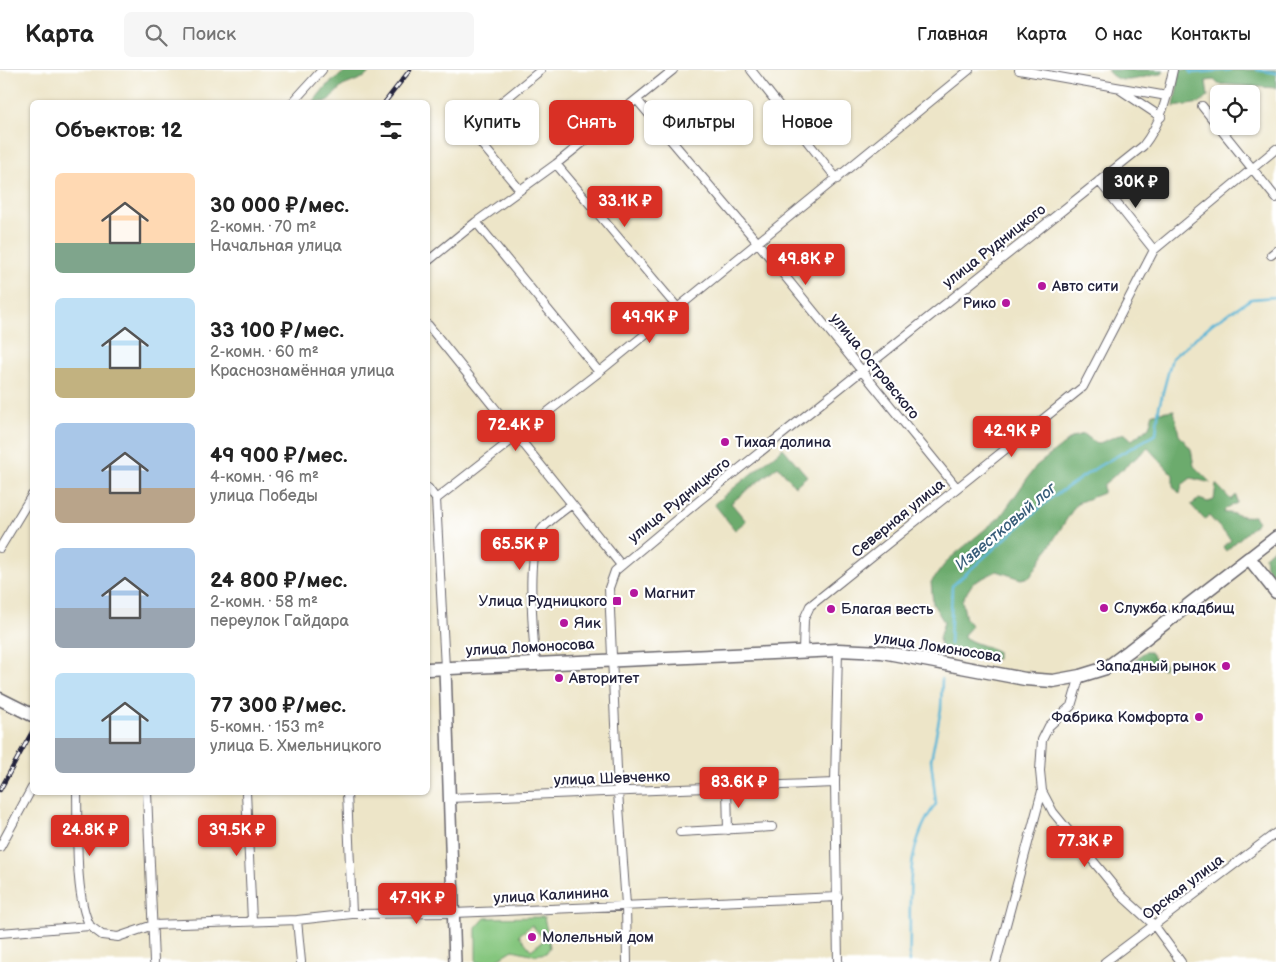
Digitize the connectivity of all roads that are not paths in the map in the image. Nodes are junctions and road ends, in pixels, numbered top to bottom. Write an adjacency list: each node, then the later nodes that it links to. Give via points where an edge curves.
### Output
1 (322, 70): 10 (street)
2 (541, 70): 19 (street, via 469,129)
3 (674, 70): 11 (street)
4 (751, 70): 17 (street)
5 (969, 70): 17 (street)
6 (1019, 70): 8 (street)
7 (1174, 70): 9 (street, улица Рудницкого)
8 (1117, 88): 9 (street); 13 (street)
9 (1168, 96): 13 (street, улица Рудницкого)
10 (295, 100)
11 (637, 100): 15 (street); 22 (street, улица Островского)
12 (1202, 106): 16 (street)
13 (1161, 117): 18 (street, улица Рудницкого, via 1143,146)
14 (1276, 150): 16 (street)
15 (556, 164): 19 (street); 25 (street)
16 (1252, 169): 20 (street); 23 (street)
17 (837, 180): 22 (street)
18 (1099, 181): 23 (street); 27 (street, улица Рудницкого)
19 (520, 190): 21 (street)
20 (1276, 198)
21 (476, 222): 24 (street); 28 (street)
22 (758, 243): 25 (street); 27 (street, улица Островского)
23 (1154, 250): 30 (street, Северная улица, via 1083,387)
24 (430, 259)
25 (677, 307): 28 (street)
26 (430, 327): 29 (street)
27 (860, 371): 30 (street, улица Островского); 38 (street, улица Рудницкого)
28 (599, 372): 29 (street)
29 (517, 436): 33 (street); 34 (street)
30 (957, 488): 41 (street, Северная улица, via 810,606 804,619)
31 (430, 491): 33 (street)
32 (30, 498): 36 (street)
33 (436, 499): 44 (street)
34 (572, 504): 38 (street); 43 (street, via 542,529 534,542 531,570)
35 (1276, 537): 37 (street, улица Ломоносова)
36 (0, 548)
37 (1249, 558): 39 (main road); 46 (main road, улица Ломоносова, via 1129,652 1106,668)
38 (621, 565): 42 (street, улица Рудницкого, via 615,571 609,588)
39 (1276, 592)
40 (838, 650): 41 (main road, улица Ломоносова); 46 (main road, улица Ломоносова, via 882,652 1025,679 1053,681); 49 (street)
41 (803, 651): 42 (main road, улица Ломоносова)
42 (611, 660): 43 (main road, улица Ломоносова); 53 (street, улица Рудницкого)
43 (535, 663): 44 (main road, улица Ломоносова)
44 (445, 668): 45 (main road, улица Ломоносова); 58 (street)
45 (430, 669)
46 (1080, 676): 51 (street, via 1071,706 1048,726 1042,740)
47 (0, 699): 48 (main road)
48 (30, 714)
49 (835, 784): 50 (street, улица Шевченко); 64 (street)
50 (727, 788): 53 (street, улица Шевченко); 60 (street)
51 (1042, 790): 71 (street, via 1053,812 1121,895); 79 (street)
52 (30, 792): 63 (street)
53 (618, 792): 58 (street, улица Шевченко); 65 (street, улица Рудницкого)
54 (77, 795): 72 (street, via 84,915)
55 (147, 795): 70 (street)
56 (246, 795): 69 (street)
57 (347, 795): 67 (street)
58 (449, 798): 66 (street)
59 (772, 827): 60 (street)
60 (728, 830): 61 (street)
61 (680, 832)
62 (1276, 833): 71 (street, Орская улица)
63 (0, 847)
64 (838, 897): 65 (street, улица Калинина); 78 (street)
65 (626, 905): 66 (street, улица Калинина); 77 (street, улица Рудницкого)
66 (454, 913): 67 (street, улица Калинина); 76 (street)
67 (352, 914): 68 (street, улица Калинина)
68 (297, 920): 69 (street, улица Калинина); 75 (street)
69 (252, 921): 70 (street, улица Калинина)
70 (153, 925): 72 (street, улица Калинина, via 118,937 102,935); 74 (street)
71 (1154, 925): 80 (street, Орская улица); 81 (street)
72 (90, 926): 73 (street, улица Калинина)
73 (0, 933)
74 (154, 962)
75 (301, 962)
76 (455, 962)
77 (626, 962)
78 (838, 962)
79 (996, 962)
80 (1106, 962)
81 (1182, 962)

